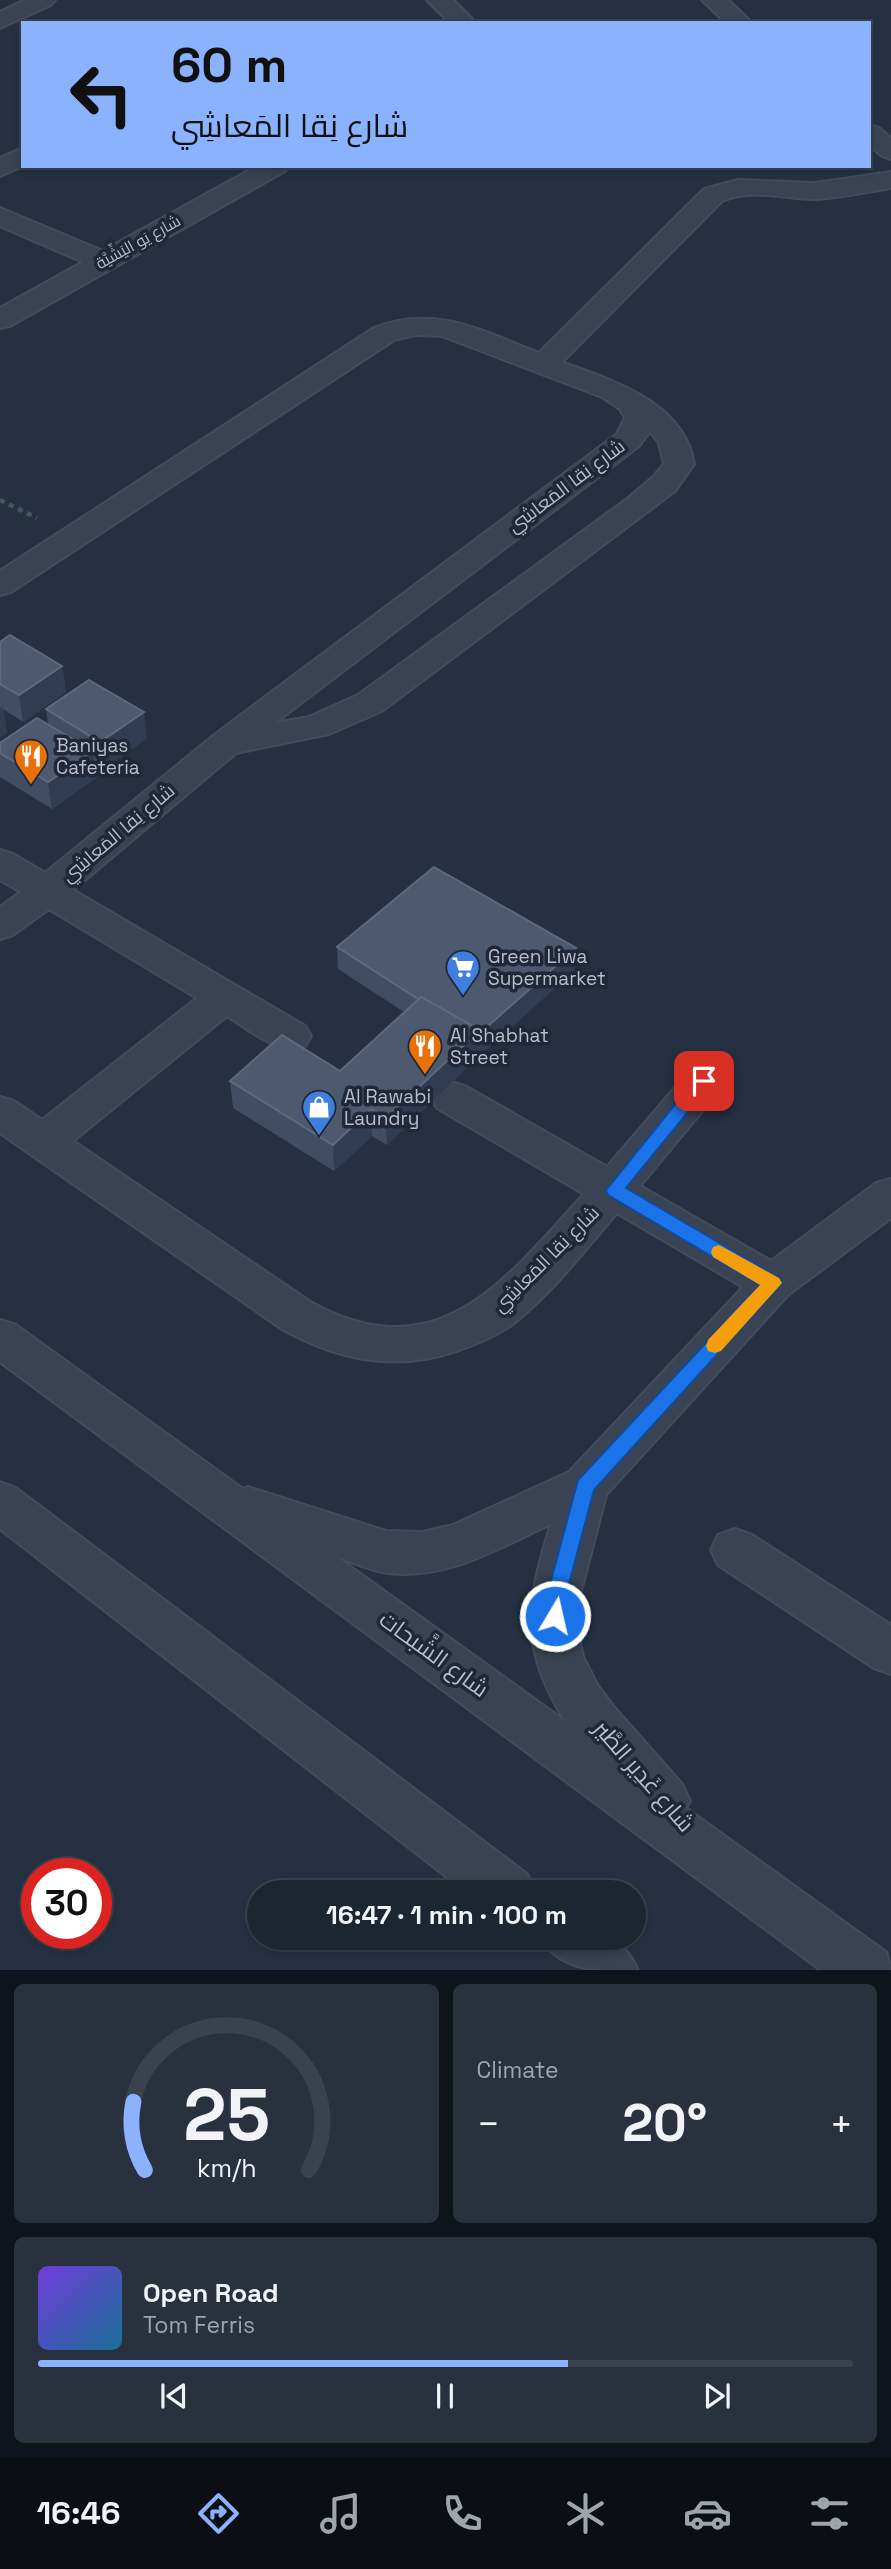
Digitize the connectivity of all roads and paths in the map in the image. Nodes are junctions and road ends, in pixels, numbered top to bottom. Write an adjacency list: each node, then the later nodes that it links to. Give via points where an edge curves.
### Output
1 (43, 0): 4 (street)
2 (439, 0): 5 (street)
3 (714, 0): 6 (street)
4 (0, 21)
5 (462, 21)
6 (738, 21)
7 (871, 134): 8 (street)
8 (891, 151)
9 (21, 157): 10 (street)
10 (0, 168)
11 (272, 168): 14 (street, شارع يَو اليَشِّيَّة)
12 (891, 180): 16 (street, via 812,191 741,185 726,188 713,195)
13 (0, 216): 14 (street)
14 (103, 261): 15 (street, شارع يَو اليَشِّيَّة)
15 (0, 320)
16 (543, 365): 17 (street); 18 (street, via 448,328 416,325 393,330)
17 (631, 403): 19 (street, شارع نِقا المَعاشِي, via 640,418 628,440); 19 (street, via 665,427 677,445 678,464 664,484 638,506 370,703 317,726)
18 (0, 584)
19 (225, 744): 21 (street, شارع نِقا المَعاشِي)
20 (0, 863): 21 (street)
21 (48, 891): 22 (street, شارع نِقا المَعاشِي); 23 (street)
22 (0, 926)
23 (225, 997): 24 (street); 28 (street)
24 (291, 1036)
25 (704, 1081): 29 (street, شارع نِقا المَعاشِي)
26 (451, 1097): 29 (street)
27 (0, 1112): 28 (street, شارع نِقا المَعاشِي)
28 (43, 1142): 29 (street, شارع نِقا المَعاشِي, via 297,1316 332,1334 372,1343 428,1340 454,1334 490,1316)
29 (614, 1190): 31 (street, شارع نِقا المَعاشِي)
30 (891, 1195): 31 (street, شارع غَدِير الطَّير)
31 (773, 1283): 33 (street, شارع غَدِير الطَّير)
32 (0, 1338): 34 (street, شارع الشَّبحات)
33 (585, 1486): 34 (street, شارع غَدِير الطَّير, via 460,1545 422,1553 386,1552); 38 (street, شارع غَدِير الطَّير, via 555,1599 554,1632 564,1672 603,1734)
34 (217, 1497): 38 (street, شارع الشَّبحات)
35 (0, 1502): 39 (street)
36 (735, 1550): 37 (street)
37 (891, 1652)
38 (718, 1861): 42 (street, شارع الشَّبحات)
39 (492, 1880)
40 (584, 1950): 41 (street)
41 (611, 1970)
42 (867, 1970)

